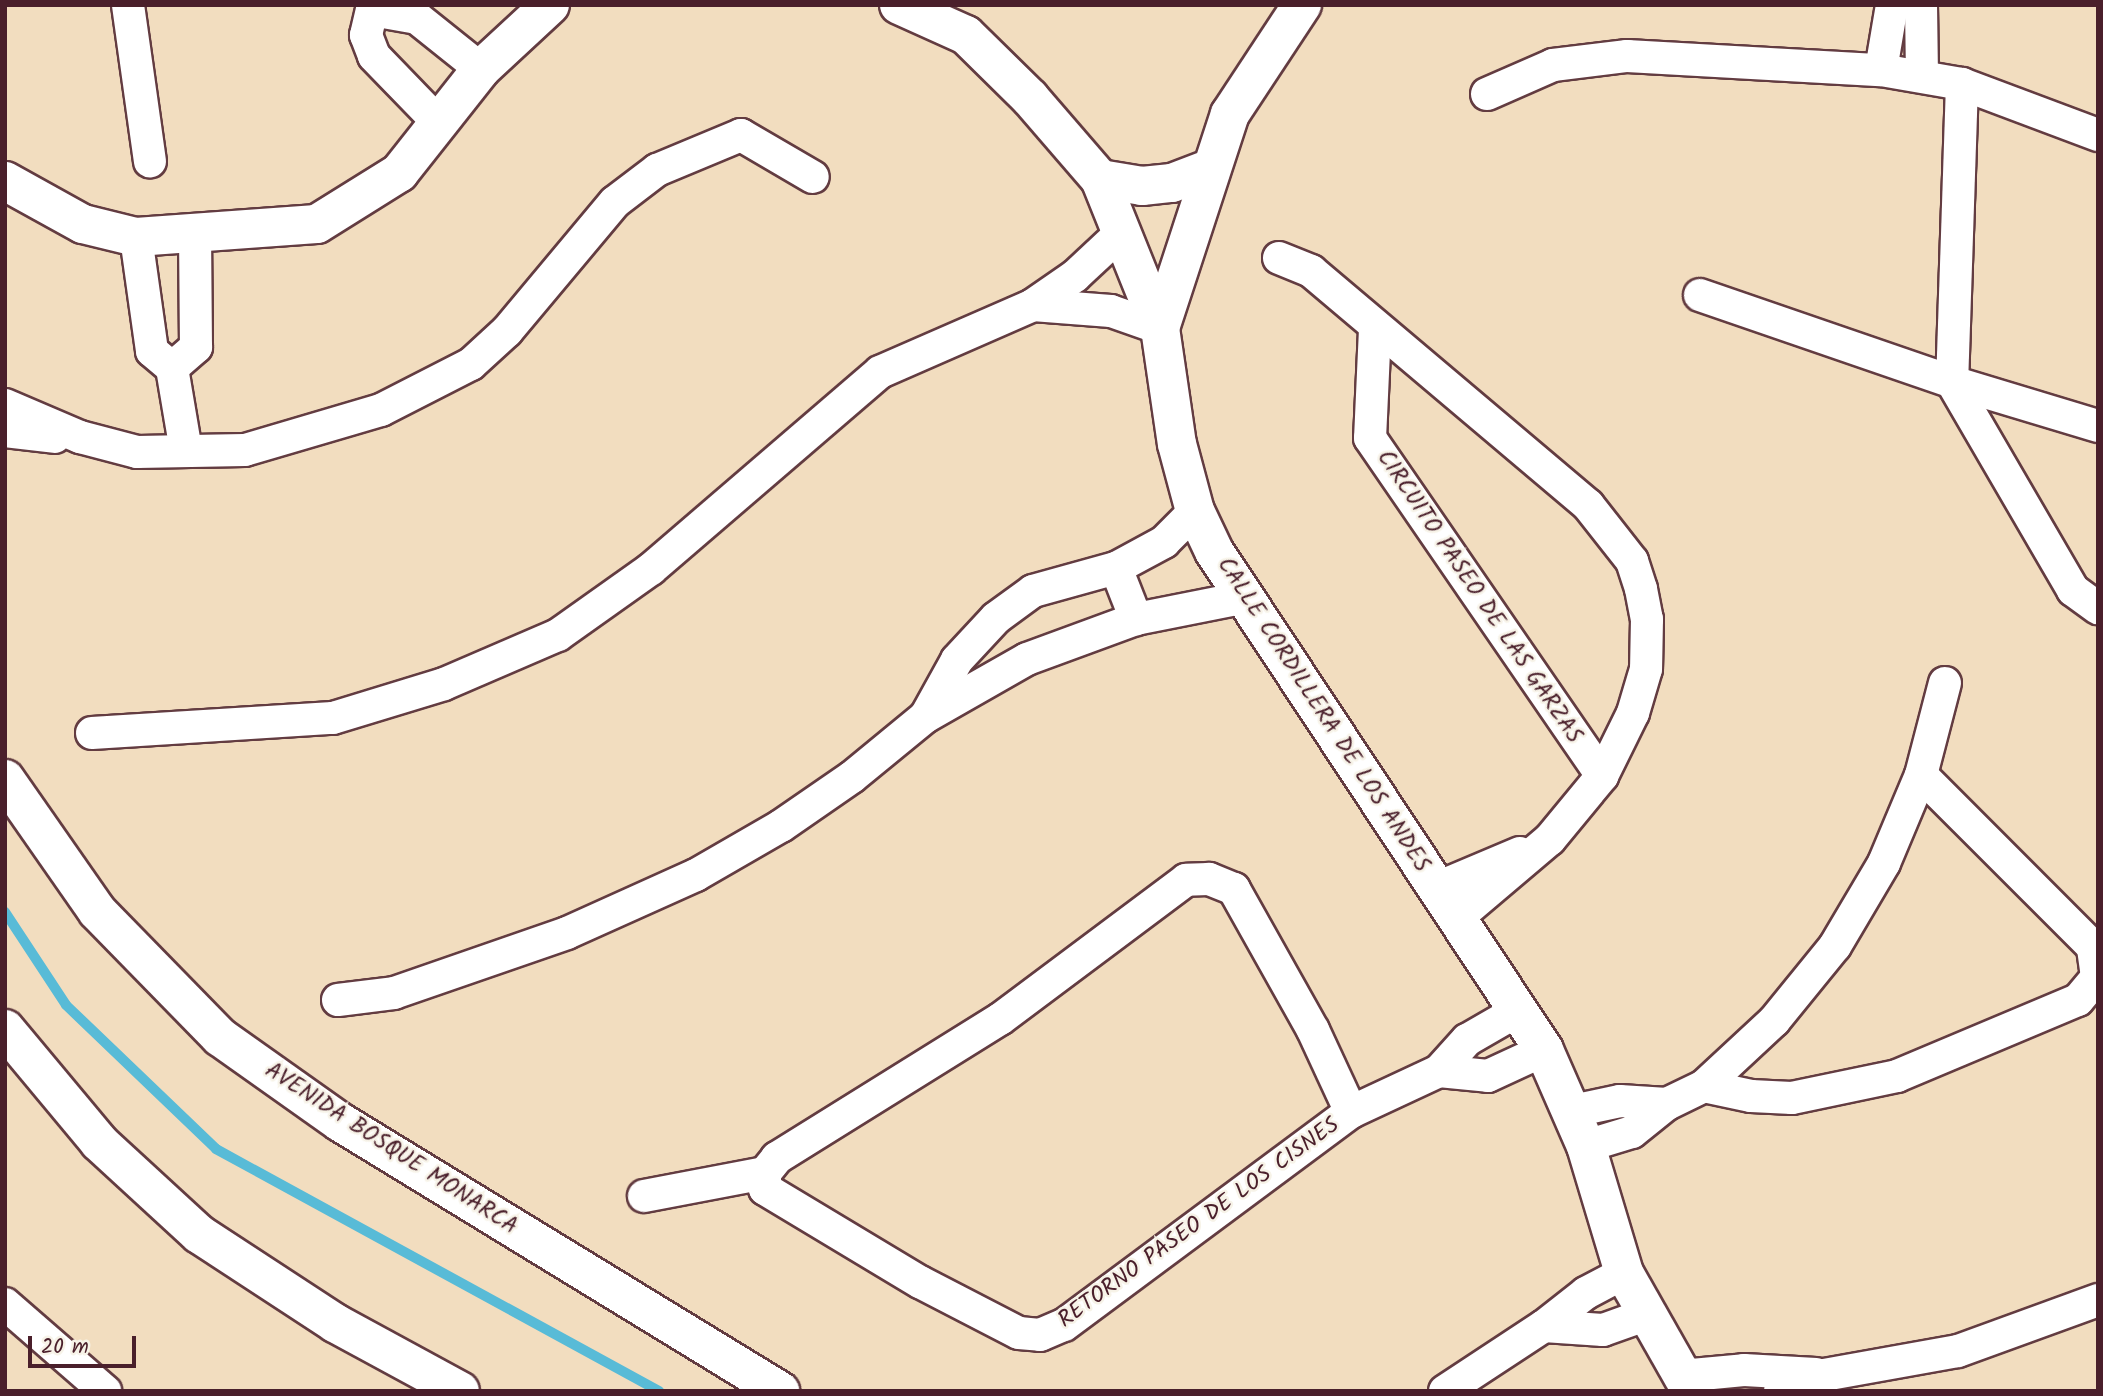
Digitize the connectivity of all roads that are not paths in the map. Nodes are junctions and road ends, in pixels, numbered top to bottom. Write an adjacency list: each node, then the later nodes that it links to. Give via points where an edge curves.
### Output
1 (128, 5): 15 (street)
2 (550, 5): 9 (street)
3 (899, 5): 8 (street, CALLE CORDILLERA DE LOS ANDES)
4 (1302, 5): 16 (street, via 1230,114)
5 (1892, 5): 10 (street)
6 (1921, 5): 10 (street)
7 (373, 8): 9 (street, via 417,18); 13 (street, via 366,35 374,56)
8 (969, 20): 18 (street, CALLE CORDILLERA DE LOS ANDES)
9 (481, 69): 13 (street)
10 (1900, 73): 11 (street); 12 (street, via 1627,57 1553,65)
11 (1962, 84): 14 (street); 29 (street)
12 (1487, 94)
13 (437, 121): 21 (street, via 399,173 317,224)
14 (2098, 135)
15 (150, 161)
16 (1209, 169): 18 (street, via 1172,183 1142,186); 26 (street)
17 (813, 177): 34 (street, via 741,135 657,170 615,202 507,331 471,364 381,410 245,450)
18 (1100, 179): 20 (street, CALLE CORDILLERA DE LOS ANDES)
19 (5, 181): 22 (street, via 83,224)
20 (1120, 234): 25 (street, via 1075,276); 26 (street, CALLE CORDILLERA DE LOS ANDES)
21 (195, 235): 22 (street); 28 (street, via 196,347)
22 (136, 237): 28 (street, via 152,351)
23 (1279, 258): 27 (street, CIRCUITO PASEO DE LAS GARZAS, via 1311,271)
24 (1700, 296): 29 (street)
25 (1032, 305): 26 (street, via 1111,311); 42 (street, via 880,372 651,569 558,635 444,684 333,718)
26 (1160, 328): 35 (street, CALLE CORDILLERA DE LOS ANDES, via 1177,444)
27 (1375, 329): 44 (street, CIRCUITO PASEO DE LAS GARZAS, via 1370,439); 44 (street, CIRCUITO PASEO DE LAS GARZAS, via 1588,505 1632,561 1647,619 1646,670 1633,713)
28 (172, 368): 34 (street)
29 (1952, 382): 31 (street); 38 (street, via 2073,590)
30 (5, 405): 33 (street)
31 (2098, 426)
32 (5, 430): 33 (street, via 36,437)
33 (80, 436): 34 (street, via 137,452)
34 (186, 451)
35 (1195, 511): 36 (street, via 1164,542); 37 (street, CALLE CORDILLERA DE LOS ANDES)
36 (1116, 568): 39 (street); 41 (street, via 1033,591 996,618 957,660)
37 (1242, 598): 39 (street); 46 (street, CALLE CORDILLERA DE LOS ANDES)
38 (2098, 608)
39 (1136, 619): 41 (street, via 1027,659)
40 (1945, 683): 43 (street)
41 (925, 717): 47 (street, via 852,777 696,876 567,933 394,993)
42 (92, 733)
43 (1921, 775): 52 (street, via 1884,863 1835,946 1774,1021); 52 (street, via 2093,947 2097,977 2078,1000 1897,1076 1792,1098 1751,1096)
44 (1602, 776): 46 (street, CIRCUITO PASEO DE LAS GARZAS, via 1550,839)
45 (5, 779): 71 (street, AVENIDA BOSQUE MONARCA, via 97,911 220,1037 340,1122)
46 (1447, 903): 48 (street, CALLE CORDILLERA DE LOS ANDES)
47 (338, 999)
48 (1519, 1010): 50 (street, CALLE CORDILLERA DE LOS ANDES); 51 (street, RETORNO PASEO DE LOS CISNES, via 1467,1040)
49 (5, 1029): 70 (street, via 99,1142 199,1234 335,1323)
50 (1544, 1051): 51 (street, via 1488,1076); 54 (street, CALLE CORDILLERA DE LOS ANDES)
51 (1439, 1071): 55 (street, RETORNO PASEO DE LOS CISNES)
52 (1704, 1086): 53 (street)
53 (1667, 1104): 54 (street, via 1620,1101); 56 (street, via 1632,1132)
54 (1573, 1111): 56 (street, CALLE CORDILLERA DE LOS ANDES)
55 (1351, 1112): 57 (street, RETORNO PASEO DE LOS CISNES, via 1064,1325 1040,1335 1019,1333 920,1282 765,1189); 57 (street, RETORNO PASEO DE LOS CISNES, via 1312,1030 1234,889 1209,879 1186,880 1000,1019 777,1158)
56 (1586, 1146): 59 (street, CALLE CORDILLERA DE LOS ANDES)
57 (765, 1172): 58 (street, RETORNO PASEO DE LOS CISNES)
58 (644, 1196)
59 (1624, 1273): 62 (street, CALLE CORDILLERA DE LOS ANDES); 65 (street, via 1586,1293)
60 (2098, 1300): 63 (street)
61 (5, 1304): 69 (street)
62 (1645, 1315): 65 (street, via 1604,1330); 67 (street, CALLE CORDILLERA DE LOS ANDES)
63 (2066, 1315): 64 (street); 66 (street, via 1958,1351)
64 (2098, 1320)
65 (1544, 1326): 68 (street)
66 (1824, 1375): 67 (street, via 1744,1370); 72 (street)
67 (1686, 1383)
68 (1465, 1385)
69 (105, 1391)
70 (460, 1391)
71 (780, 1391)
72 (1780, 1391)

